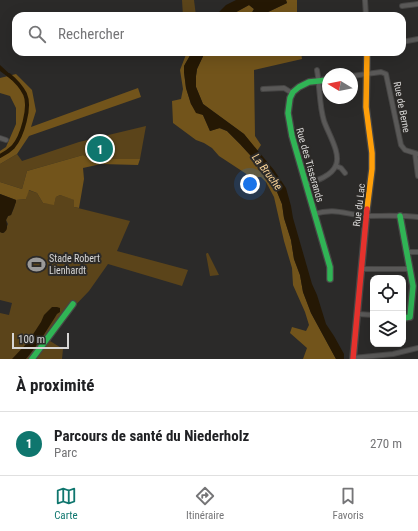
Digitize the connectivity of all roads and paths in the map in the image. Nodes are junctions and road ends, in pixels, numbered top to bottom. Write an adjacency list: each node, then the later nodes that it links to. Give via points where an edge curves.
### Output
1 (365, 0): 4 (street)
2 (418, 4): 3 (street)
3 (402, 6)
4 (366, 12)
5 (418, 39): 6 (street)
6 (406, 41)
7 (367, 56): 9 (street, Rue du Lac)
8 (317, 70): 11 (street)
9 (366, 74): 10 (street); 17 (street, Rue de Berne, via 386,74 401,146); 23 (street, Rue du Lac, via 366,107 373,163)
10 (358, 75)
11 (319, 81): 12 (street); 14 (street, via 298,87); 18 (street, via 324,121 336,154)
12 (322, 81)
13 (263, 89): 14 (street, via 284,88)
14 (292, 93): 21 (street, Rue des Tisserands, via 288,107 289,125)
15 (0, 138): 16 (street)
16 (6, 140)
17 (416, 154): 20 (street)
18 (336, 166): 19 (street); 21 (street, via 322,178)
19 (345, 173)
20 (418, 176)
21 (306, 184): 22 (street, Rue des Tisserands)
22 (314, 214): 23 (street, via 335,210); 30 (street, Rue des Tisserands, via 330,267)
23 (366, 216): 24 (street); 28 (street, Rue du Lac)
24 (400, 216): 25 (street); 26 (street)
25 (418, 217)
26 (407, 252): 27 (street); 29 (street)
27 (418, 252)
28 (362, 269): 29 (street); 32 (street, Rue du Lac)
29 (410, 269): 34 (street, via 413,286 410,317)
30 (330, 279)
31 (74, 304): 36 (street)
32 (358, 314): 33 (street); 37 (street, Rue du Lac)
33 (370, 315)
34 (406, 318)
35 (418, 348): 37 (street)
36 (32, 359)
37 (353, 359)

